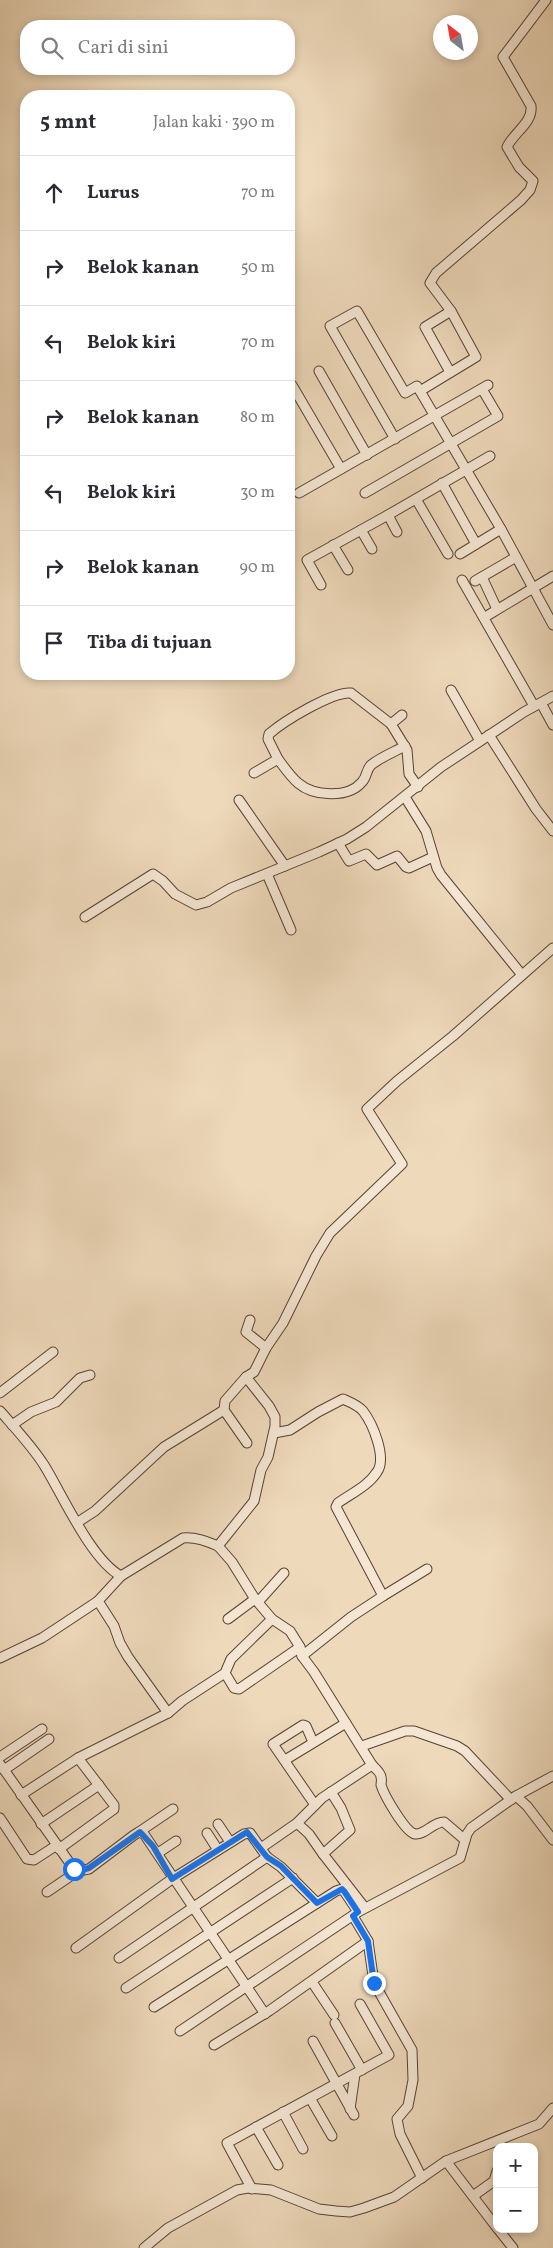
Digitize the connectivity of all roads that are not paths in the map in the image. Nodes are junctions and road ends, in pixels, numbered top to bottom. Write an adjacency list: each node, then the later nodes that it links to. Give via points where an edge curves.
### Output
1 (546, 0): 2 (street, via 503,57 531,106 532,114 528,121 507,147 532,181 530,190 433,277 430,283)
2 (451, 311): 4 (street, via 426,327); 4 (street, via 476,354)
3 (319, 371): 10 (street)
4 (450, 372): 6 (street)
5 (295, 390): 12 (street)
6 (420, 391): 7 (street); 8 (street, via 417,386 405,393 357,311 330,326)
7 (434, 416): 8 (street); 9 (street); 9 (street, via 485,387 498,416)
8 (395, 439): 10 (street)
9 (451, 444): 13 (street); 16 (street)
10 (367, 455): 12 (street)
11 (490, 456): 13 (street)
12 (341, 469): 15 (street)
13 (466, 470): 14 (street); 19 (street)
14 (442, 483): 17 (street); 22 (street)
15 (298, 493)
16 (365, 493)
17 (416, 499): 18 (street); 25 (street)
18 (388, 515): 20 (street); 21 (street)
19 (502, 529): 22 (street); 27 (street)
20 (361, 530): 23 (street); 24 (street)
21 (397, 532)
22 (476, 544): 26 (street)
23 (334, 545): 28 (street); 31 (street, via 307,560)
24 (372, 549)
25 (448, 554)
26 (460, 554)
27 (516, 557): 32 (street); 33 (street, via 479,579)
28 (348, 570)
29 (553, 576): 32 (street)
30 (462, 580): 34 (street)
31 (321, 585)
32 (533, 587): 34 (street); 35 (street)
33 (496, 608)
34 (485, 618): 38 (street)
35 (553, 625)
36 (451, 690): 43 (street)
37 (553, 696): 38 (street)
38 (538, 704): 41 (street); 42 (street)
39 (402, 715): 40 (street)
40 (391, 724): 44 (street); 45 (street, via 351,693 337,694 269,734)
41 (553, 724)
42 (489, 735): 43 (street); 50 (street)
43 (480, 741): 47 (street)
44 (405, 746): 45 (street, via 373,764 360,784 331,794 298,784); 47 (street, via 409,774)
45 (278, 759): 46 (street)
46 (254, 773)
47 (418, 786): 48 (street)
48 (405, 797): 51 (street, via 366,827); 52 (street, via 426,831)
49 (239, 800): 53 (street)
50 (553, 831)
51 (338, 843): 52 (street, via 349,861 366,854 377,865 398,856 410,868); 53 (street)
52 (433, 857): 58 (street, via 441,875)
53 (285, 866): 54 (street)
54 (267, 874): 55 (street, via 196,905 175,894 153,874); 56 (street)
55 (85, 917)
56 (291, 930)
57 (553, 948): 58 (street)
58 (522, 975): 60 (street, via 367,1110 402,1164 330,1233 283,1323)
59 (250, 1320): 60 (street, via 246,1332)
60 (266, 1348): 63 (street, via 254,1372)
61 (53, 1352): 64 (street)
62 (90, 1375): 67 (street, via 80,1378 56,1402 31,1412)
63 (246, 1377): 65 (street, via 225,1401); 68 (street, via 275,1417)
64 (0, 1393)
65 (224, 1410): 69 (street); 70 (street, via 164,1447 96,1511)
66 (0, 1411): 67 (street)
67 (12, 1425): 70 (street, via 44,1465)
68 (274, 1433): 71 (street, via 254,1501); 75 (street, via 290,1430 343,1399 363,1411 382,1455 381,1464 367,1484 338,1502 336,1507)
69 (247, 1443)
70 (78, 1522): 74 (street, via 106,1564)
71 (218, 1546): 74 (street, via 183,1538); 76 (street)
72 (427, 1569): 75 (street)
73 (284, 1573): 76 (street)
74 (120, 1576): 77 (street)
75 (383, 1596): 80 (street)
76 (257, 1601): 78 (street); 79 (street)
77 (98, 1602): 81 (street, via 42,1638); 83 (street, via 114,1626 128,1657)
78 (228, 1619)
79 (272, 1620): 80 (street, via 290,1631); 82 (street, via 231,1659)
80 (301, 1652): 82 (street, via 239,1690 234,1688); 84 (street)
81 (0, 1658)
82 (225, 1673): 83 (street)
83 (168, 1714): 90 (street)
84 (346, 1724): 87 (street); 88 (street)
85 (42, 1729): 89 (street)
86 (49, 1739): 93 (street)
87 (313, 1742): 91 (street); 91 (street, via 303,1724 284,1735 273,1744)
88 (362, 1746): 92 (street); 98 (street, via 406,1731 420,1732 458,1746)
89 (0, 1757)
90 (78, 1758): 95 (street); 97 (street)
91 (285, 1760): 99 (street)
92 (372, 1765): 96 (street); 107 (street, via 382,1777 382,1787 390,1803 409,1831 415,1834 424,1832 444,1822)
93 (3, 1772): 97 (street)
94 (553, 1776): 98 (street)
95 (99, 1785): 103 (street); 111 (street, via 114,1809)
96 (331, 1792): 99 (street); 115 (street, via 350,1830)
97 (21, 1795): 103 (street)
98 (513, 1798): 107 (street, via 471,1828); 108 (street, via 527,1806)
99 (315, 1805): 102 (street)
100 (173, 1809): 105 (street)
101 (0, 1818): 111 (street, via 27,1859 34,1860)
102 (297, 1823): 112 (street); 115 (street)
103 (41, 1824): 111 (street)
104 (218, 1824): 110 (street)
105 (140, 1832): 114 (street); 117 (street, via 89,1868)
106 (207, 1832): 113 (street)
107 (465, 1840): 123 (street, via 460,1858)
108 (553, 1840)
109 (176, 1841): 114 (street)
110 (230, 1842): 112 (street, via 247,1832); 113 (street)
111 (58, 1847): 117 (street)
112 (261, 1848): 116 (street)
113 (218, 1850): 119 (street)
114 (158, 1853): 119 (street)
115 (323, 1854): 123 (street)
116 (267, 1857): 118 (street); 122 (street)
117 (78, 1871): 120 (street)
118 (293, 1878): 121 (street); 124 (street)
119 (172, 1879): 122 (street); 126 (street)
120 (47, 1892)
121 (317, 1903): 123 (street, via 342,1889); 128 (street)
122 (193, 1908): 124 (street); 127 (street)
123 (359, 1912): 125 (street); 130 (street)
124 (210, 1934): 128 (street); 131 (street)
125 (368, 1941): 129 (street); 150 (street, via 374,1983 412,2050 413,2080 408,2106 397,2119 400,2134)
126 (76, 1948)
127 (119, 1958)
128 (228, 1960): 130 (street); 133 (street)
129 (312, 1982): 134 (street); 138 (street, via 335,2019)
130 (247, 1986): 134 (street); 135 (street)
131 (126, 1988)
132 (360, 2004): 138 (street, via 389,2056)
133 (154, 2007)
134 (265, 2014): 137 (street)
135 (180, 2031)
136 (313, 2041): 139 (street)
137 (214, 2045)
138 (358, 2072): 139 (street); 139 (street, via 352,2112)
139 (336, 2084): 140 (street)
140 (310, 2098): 142 (street); 144 (street)
141 (553, 2108): 145 (street, via 539,2124)
142 (283, 2112): 143 (street); 147 (street)
143 (256, 2127): 149 (street); 152 (street, via 227,2143)
144 (332, 2136)
145 (500, 2143)
146 (493, 2146): 148 (street)
147 (303, 2148)
148 (446, 2161): 150 (street); 153 (street)
149 (278, 2165)
150 (422, 2178): 152 (street, via 394,2197 350,2212 319,2209 271,2190)
151 (493, 2183): 153 (street)
152 (252, 2189): 156 (street, via 237,2190 222,2198 168,2228)
153 (473, 2196): 154 (street)
154 (493, 2224)
155 (500, 2233): 157 (street)
156 (144, 2248)
157 (513, 2248)

